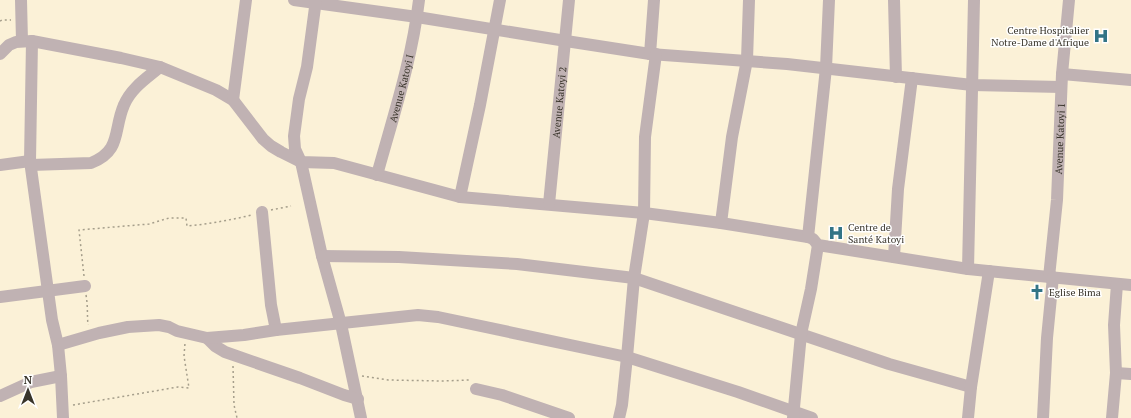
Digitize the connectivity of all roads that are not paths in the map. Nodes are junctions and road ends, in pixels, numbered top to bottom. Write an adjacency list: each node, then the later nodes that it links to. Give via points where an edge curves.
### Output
1 (20, 0): 16 (street)
2 (246, 0): 29 (street)
3 (294, 0): 13 (street)
4 (419, 0): 14 (street, Avenue Katoyi I)
5 (500, 0): 15 (street)
6 (569, 0): 17 (street, Avenue Katoyi 2)
7 (654, 0): 19 (street)
8 (749, 0): 20 (street)
9 (829, 0): 22 (street)
10 (894, 0): 24 (street)
11 (974, 0): 27 (street)
12 (1069, 0): 23 (street, Avenue Katoyi 1)
13 (315, 1): 14 (street); 30 (street, via 307,66 294,136 295,149)
14 (417, 17): 15 (street); 33 (street, Avenue Katoyi I, via 407,69)
15 (494, 29): 17 (street); 34 (street)
16 (27, 41): 18 (street, via 9,45); 21 (street); 31 (street)
17 (566, 41): 19 (street); 35 (street, Avenue Katoyi 2)
18 (0, 54)
19 (653, 54): 20 (street); 37 (street, via 645,137)
20 (747, 60): 22 (street); 38 (street, via 732,137)
21 (160, 67): 29 (street, via 216,90); 31 (street, via 130,94 124,105 112,148 104,156 90,163)
22 (826, 68): 24 (street); 39 (street)
23 (1062, 74): 26 (street); 28 (street, Avenue Katoyi 1)
24 (896, 77): 25 (street)
25 (912, 78): 27 (street); 42 (street, via 898,189)
26 (1131, 80)
27 (972, 85): 28 (street); 43 (street)
28 (1062, 87): 45 (street, Avenue Katoyi 1)
29 (233, 100): 30 (street, via 263,139)
30 (301, 162): 33 (street, via 334,164); 41 (street)
31 (30, 163): 32 (street); 50 (street)
32 (0, 165)
33 (377, 175): 34 (street)
34 (460, 197): 35 (street)
35 (549, 204): 37 (street)
36 (262, 212): 53 (street, via 271,305)
37 (644, 213): 38 (street); 46 (street)
38 (721, 223): 39 (street)
39 (808, 237): 40 (street)
40 (818, 245): 42 (street); 54 (street)
41 (322, 256): 46 (street, via 399,257 517,264); 52 (street)
42 (894, 257): 43 (street)
43 (968, 269): 44 (street)
44 (990, 271): 45 (street); 61 (street)
45 (1051, 277): 47 (street); 72 (street, Avenue Katoyi 1)
46 (634, 278): 54 (street); 57 (street)
47 (1117, 284): 48 (street); 58 (street, via 1114,325)
48 (1131, 285)
49 (86, 286): 50 (street)
50 (48, 291): 51 (street); 56 (street)
51 (0, 297)
52 (341, 324): 53 (street); 57 (street, via 418,315 438,317); 64 (street)
53 (276, 330): 55 (street)
54 (801, 334): 61 (street, via 889,364); 66 (street)
55 (207, 338): 56 (street, via 159,325 128,327); 64 (street, via 219,349)
56 (58, 345): 60 (street)
57 (627, 357): 66 (street, via 738,392); 69 (street)
58 (1116, 373): 59 (street); 73 (street)
59 (1131, 374)
60 (61, 376): 63 (street, via 31,382); 65 (street)
61 (971, 387): 71 (street)
62 (476, 389): 68 (street, via 502,395)
63 (0, 396)
64 (358, 399): 67 (street)
65 (62, 412)
66 (793, 415): 70 (street)
67 (364, 417)
68 (569, 418)
69 (619, 418)
70 (812, 418)
71 (968, 418)
72 (1043, 418)
73 (1112, 418)

